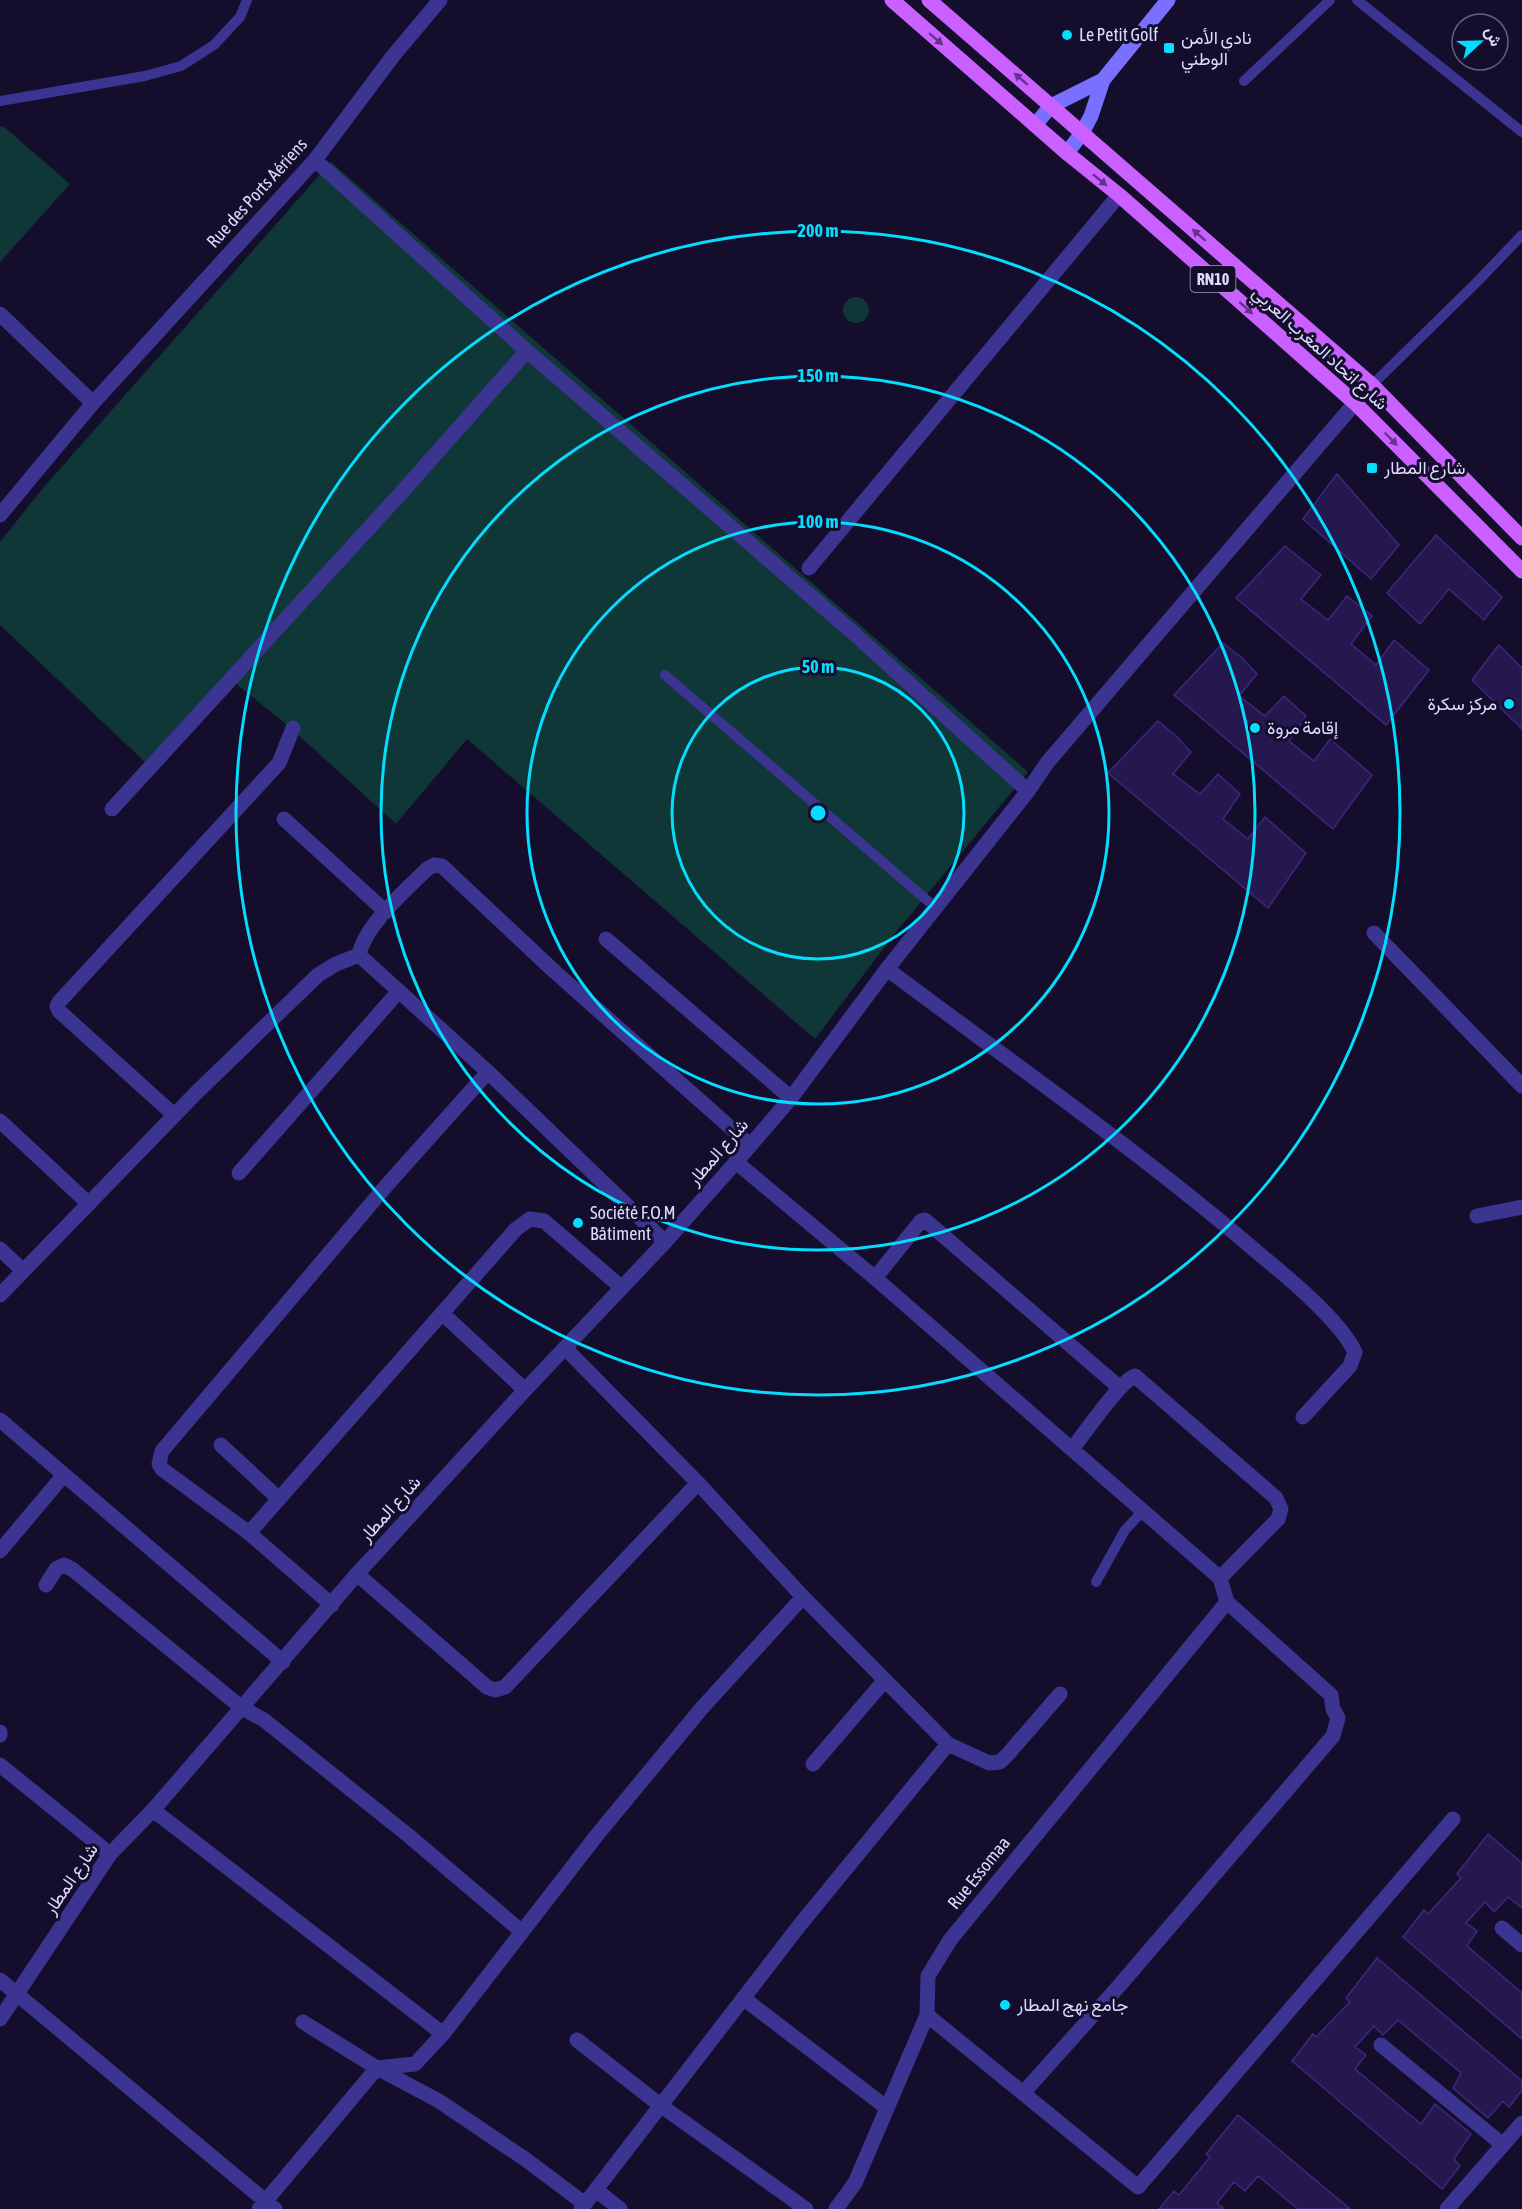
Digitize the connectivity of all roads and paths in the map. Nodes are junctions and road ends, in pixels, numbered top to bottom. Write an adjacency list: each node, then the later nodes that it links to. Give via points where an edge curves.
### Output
1 (248, 0): 10 (lane, via 240,16 214,45 181,66 145,76)
2 (440, 0): 16 (street, Rue des Ports Aériens)
3 (892, 0): 12 (main road, شارع اتحاد المغرب العربي / RN10, one-way to 12)
4 (929, 0): 11 (main road, شارع اتحاد المغرب العربي / RN10, one-way to 4)
5 (1168, 0): 8 (main road)
6 (1330, 0): 9 (lane)
7 (1357, 0): 13 (lane)
8 (1103, 80): 11 (main road); 14 (main road)
9 (1244, 81)
10 (0, 100)
11 (1051, 106): 12 (main road); 14 (main road, شارع اتحاد المغرب العربي / RN10)
12 (1035, 125): 15 (main road, شارع اتحاد المغرب العربي / RN10)
13 (1522, 132)
14 (1082, 133): 15 (main road); 21 (main road, شارع اتحاد المغرب العربي / RN10, one-way to 14)
15 (1067, 153): 17 (main road, شارع اتحاد المغرب العربي / RN10, one-way to 17)
16 (315, 160): 20 (street); 22 (street, Rue des Ports Aériens)
17 (1119, 195): 23 (main road, شارع اتحاد المغرب العربي / RN10, one-way to 23); 26 (street)
18 (1522, 235): 21 (lane)
19 (0, 315): 22 (street)
20 (527, 351): 30 (street, via 850,630); 31 (street)
21 (1372, 385): 25 (main road, شارع اتحاد المغرب العربي / RN10)
22 (93, 403): 24 (street, Rue des Ports Aériens)
23 (1355, 403): 27 (main road, شارع اتحاد المغرب العربي / RN10, one-way to 27); 30 (street, شارع المطار, via 1047,763)
24 (0, 515)
25 (1522, 538)
26 (809, 568)
27 (1522, 571)
28 (665, 675): 33 (lane)
29 (293, 728): 43 (street, via 279,763 57,1006)
30 (1028, 791): 33 (street, شارع المطار)
31 (112, 809)
32 (284, 819): 34 (street)
33 (936, 908): 38 (street, شارع المطار)
34 (386, 912): 37 (street, via 364,939); 45 (street, via 427,869 442,866)
35 (1374, 933): 41 (street)
36 (606, 939): 42 (street)
37 (359, 955): 39 (street); 43 (street, via 318,975)
38 (887, 969): 42 (street, شارع المطار); 61 (street, via 1204,1207 1338,1327 1355,1352 1350,1366)
39 (399, 991): 40 (street); 47 (street)
40 (488, 1072): 51 (street); 69 (street, via 162,1451 162,1469)
41 (1522, 1086)
42 (791, 1098): 45 (street, شارع المطار)
43 (174, 1115): 48 (street)
44 (0, 1121): 48 (street)
45 (750, 1145): 46 (street, شارع المطار)
46 (736, 1162): 51 (street, شارع المطار); 54 (street)
47 (239, 1173)
48 (89, 1204): 53 (street)
49 (1522, 1207): 50 (street)
50 (1477, 1216)
51 (665, 1242): 55 (street, شارع المطار)
52 (0, 1249): 53 (street)
53 (22, 1270): 56 (street)
54 (875, 1278): 59 (street, via 925,1220); 64 (street)
55 (621, 1287): 57 (street, via 550,1226 540,1219 530,1219 516,1229); 58 (street, شارع المطار)
56 (0, 1294)
57 (443, 1314): 60 (street); 67 (street)
58 (565, 1348): 60 (street, شارع المطار); 66 (street)
59 (1120, 1388): 64 (street); 72 (street, via 1135,1376 1276,1498 1281,1509 1278,1519)
60 (525, 1390): 71 (street, شارع المطار)
61 (1303, 1417)
62 (0, 1420): 65 (street)
63 (222, 1445): 67 (street)
64 (1072, 1449): 68 (street)
65 (63, 1476): 70 (street); 78 (street)
66 (698, 1483): 71 (street, via 505,1687 495,1690); 75 (street)
67 (279, 1498): 69 (street)
68 (1143, 1511): 72 (street); 73 (lane, via 1125,1530)
69 (249, 1533): 77 (street)
70 (0, 1551)
71 (357, 1574): 77 (street, شارع المطار)
72 (1220, 1578): 76 (street)
73 (1096, 1582)
74 (46, 1585): 81 (street, via 56,1569 64,1565 72,1569)
75 (803, 1597): 79 (street); 89 (street, via 701,1709)
76 (1227, 1602): 94 (street, Rue Essomaa, via 950,1940 928,1976); 101 (street, via 1331,1695 1338,1718 1333,1736)
77 (332, 1605): 78 (street, شارع المطار)
78 (283, 1662): 81 (street, شارع المطار)
79 (885, 1680): 82 (street); 83 (street)
80 (1060, 1694): 82 (street, via 1000,1762 989,1763)
81 (242, 1708): 85 (street, شارع المطار); 89 (street, via 264,1720 391,1821)
82 (948, 1744): 93 (street)
83 (813, 1764)
84 (0, 1765): 87 (street)
85 (153, 1810): 87 (street, شارع المطار); 97 (street)
86 (1453, 1819): 101 (street, via 1140,2186 1133,2185)
87 (110, 1854): 92 (street, شارع المطار)
88 (1502, 1928): 90 (street)
89 (521, 1931): 97 (street)
90 (1522, 1945)
91 (0, 1980): 92 (street)
92 (17, 1995): 95 (street, شارع المطار); 108 (street)
93 (743, 1998): 102 (street); 103 (street)
94 (927, 2015): 101 (street); 103 (street, Rue Essomaa)
95 (0, 2019)
96 (303, 2022): 100 (street)
97 (443, 2034): 100 (street, via 415,2064)
98 (578, 2040): 102 (street)
99 (1381, 2045): 105 (street)
100 (377, 2068): 107 (street, via 440,2101 525,2159); 108 (street)
101 (1024, 2092)
102 (660, 2105): 106 (street); 110 (street)
103 (887, 2108): 111 (street, Rue Essomaa, via 855,2183)
104 (1522, 2123): 105 (street)
105 (1503, 2145): 112 (street)
106 (596, 2190): 107 (street); 109 (street)
107 (583, 2206)
108 (266, 2207)
109 (620, 2209)
110 (806, 2209)
111 (836, 2209)
112 (1448, 2209)

